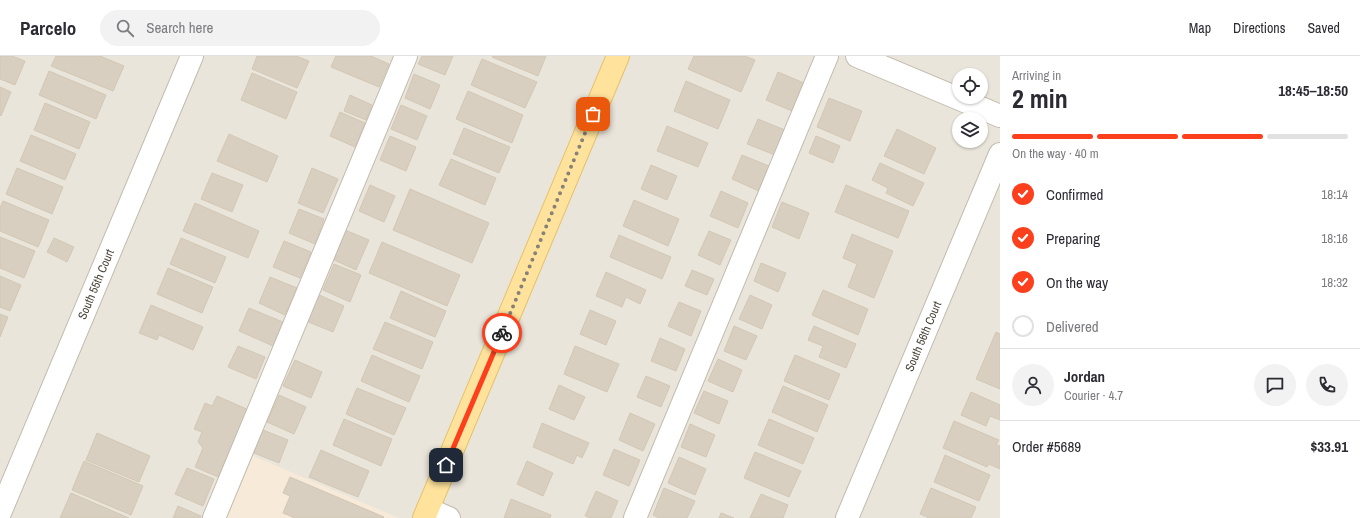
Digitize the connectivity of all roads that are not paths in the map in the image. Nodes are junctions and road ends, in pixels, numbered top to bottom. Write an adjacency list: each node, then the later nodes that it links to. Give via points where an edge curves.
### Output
1 (192, 56): 8 (street, South 55th Court)
2 (406, 56): 10 (street)
3 (618, 56): 9 (main road)
4 (827, 56): 12 (street)
5 (858, 56): 6 (street)
6 (1000, 116)
7 (1000, 154): 13 (street, South 56th Court)
8 (0, 513)
9 (426, 514): 11 (street)
10 (214, 518)
11 (449, 518)
12 (635, 518)
13 (847, 518)

